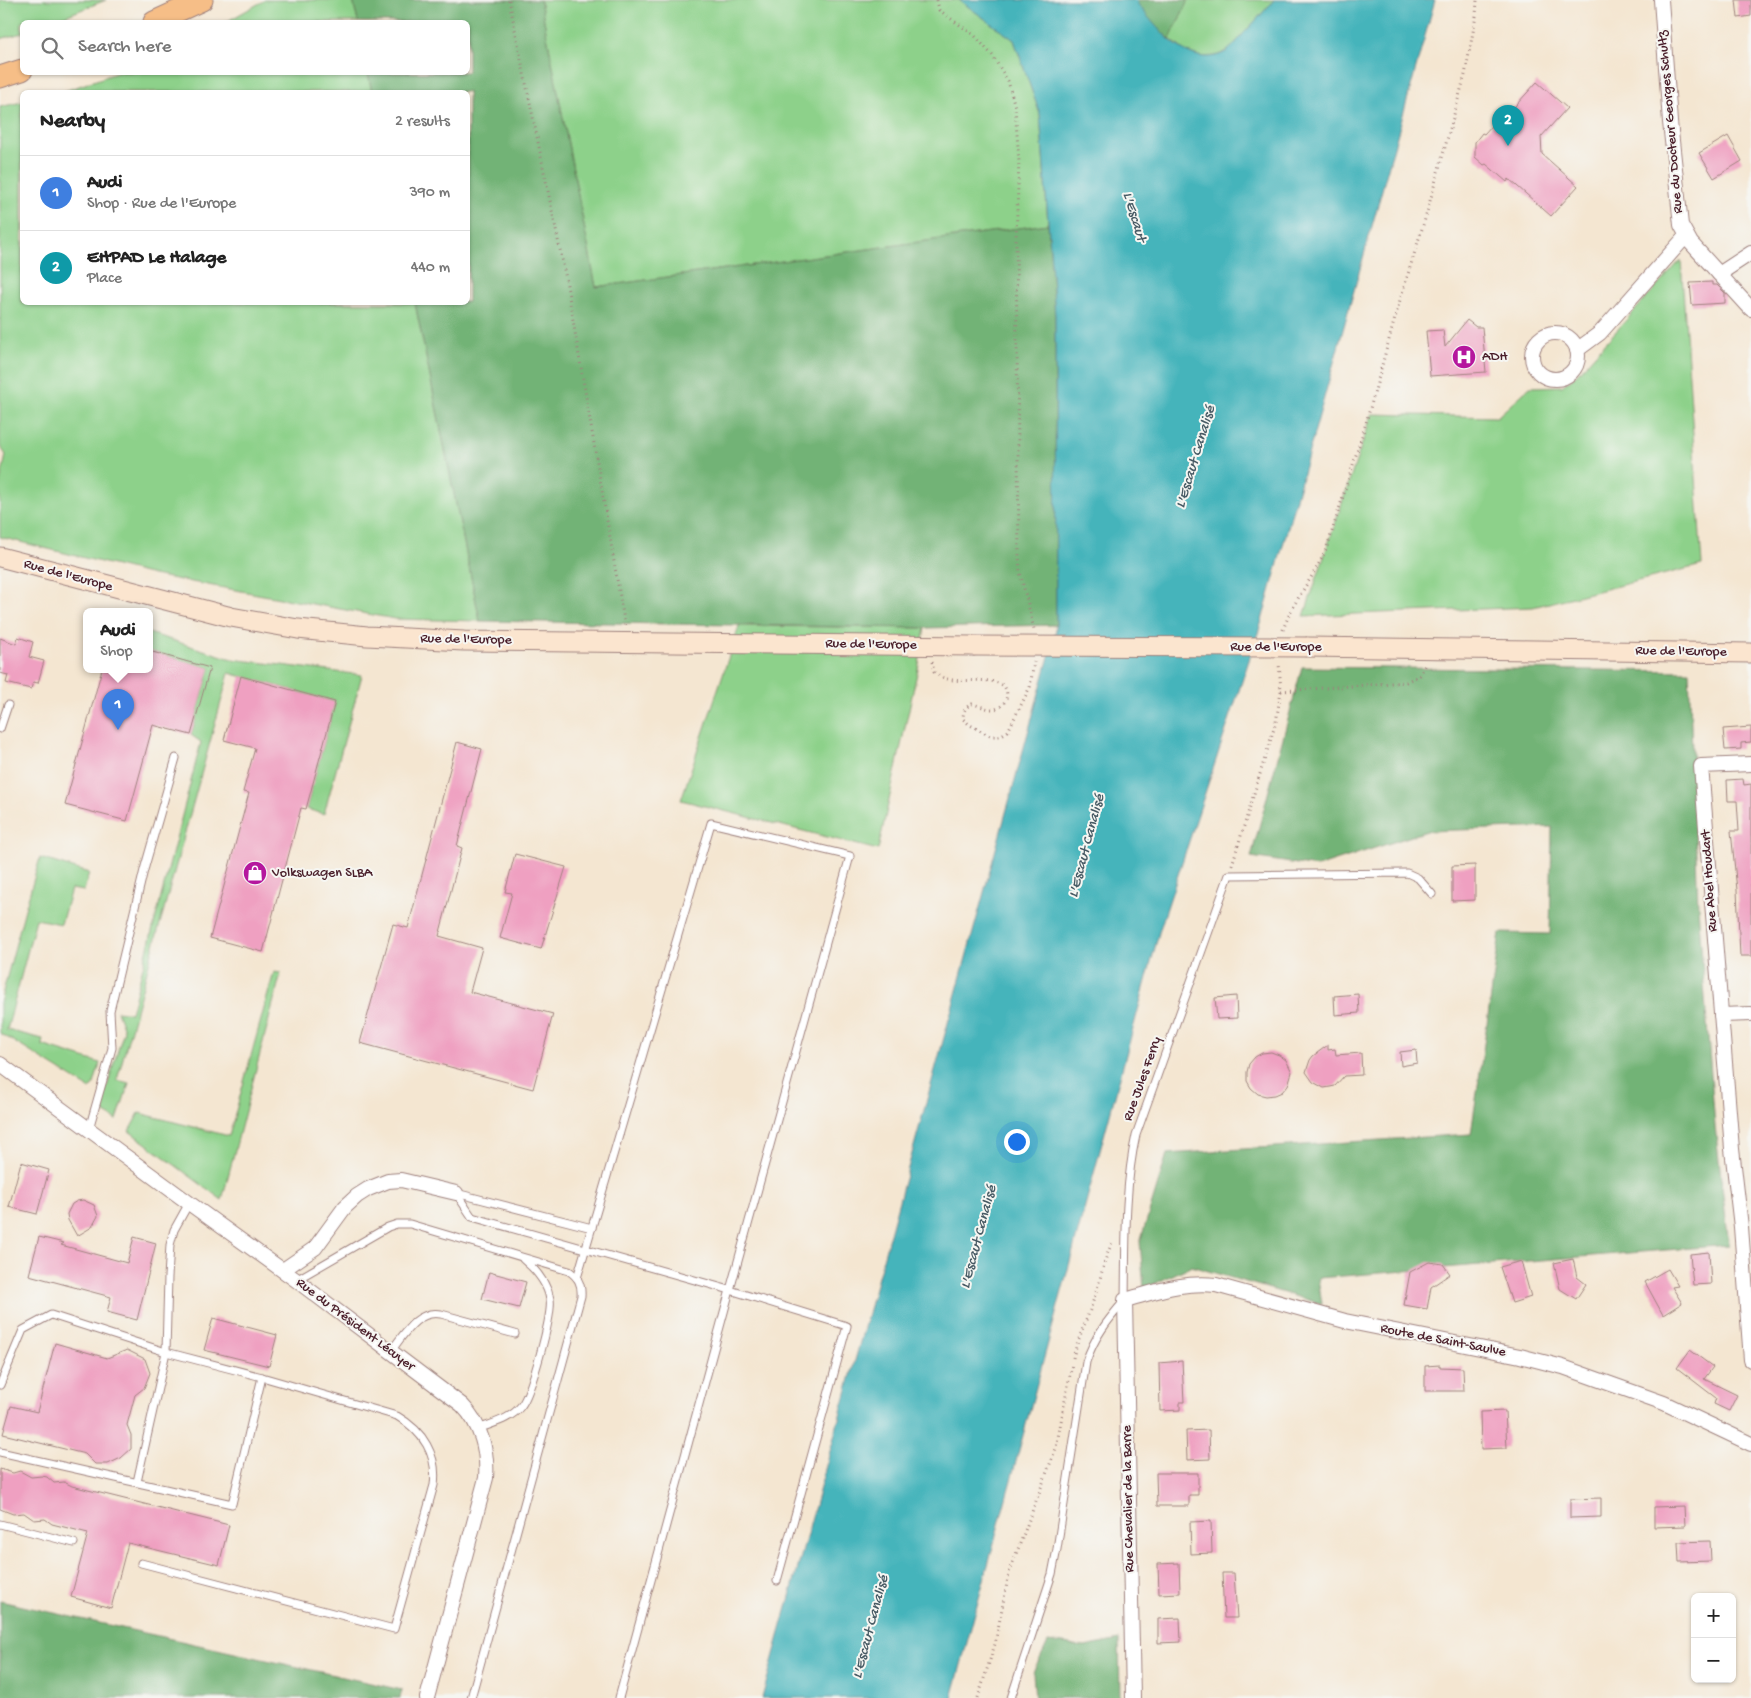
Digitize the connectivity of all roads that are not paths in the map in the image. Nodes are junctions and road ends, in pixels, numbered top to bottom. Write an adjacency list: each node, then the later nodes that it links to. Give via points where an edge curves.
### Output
1 (202, 0): 3 (main road)
2 (1661, 0): 6 (street, Rue du Docteur Georges Schultz, via 1680,219)
3 (158, 20)
4 (20, 71): 5 (main road)
5 (0, 77)
6 (1686, 236): 8 (street, Rue du Docteur Georges Schultz); 10 (street, via 1600,333)
7 (1751, 253): 8 (street)
8 (1719, 274): 9 (street, Rue du Docteur Georges Schultz)
9 (1751, 309)
10 (1577, 350)
11 (0, 558): 12 (street, Rue de l'Europe, bridge, via 217,614 307,630 367,636 441,640)
12 (1751, 653)
13 (8, 706): 14 (lane)
14 (0, 729)
15 (176, 758): 21 (lane, via 144,870 110,1012 112,1048)
16 (1751, 764): 19 (street, Rue Abel Houdart, via 1701,766)
17 (1432, 894): 32 (lane, Rue Jules Ferry, via 1418,878 1407,872 1228,876 1136,1135 1126,1219)
18 (1751, 1014): 19 (street)
19 (1720, 1015): 25 (street, Rue Abel Houdart, via 1732,1149)
20 (0, 1064): 21 (street, Rue du Président Lécuyer)
21 (89, 1129): 23 (street, Rue du Président Lécuyer)
22 (456, 1193): 24 (lane); 26 (lane, via 472,1217); 28 (street, via 401,1180 368,1189 344,1207 315,1248)
23 (188, 1204): 28 (street, Rue du Président Lécuyer); 35 (lane, via 170,1245)
24 (592, 1228): 26 (lane); 31 (lane, via 711,823 850,856)
25 (1747, 1242): 36 (street, Rue Abel Houdart)
26 (586, 1248): 29 (lane); 31 (lane)
27 (518, 1256): 29 (lane, via 569,1271); 30 (lane, via 410,1224 397,1224); 39 (lane, via 535,1271 546,1287 550,1314 526,1400 511,1416)
28 (283, 1270): 30 (street, Rue du Président Lécuyer)
29 (577, 1278): 48 (lane, via 581,1284 581,1296)
30 (296, 1280): 34 (street, Rue du Président Lécuyer)
31 (730, 1290): 46 (lane, via 847,1326); 49 (lane)
32 (1125, 1300): 40 (street, Route de Saint-Saulve, via 1195,1283 1216,1285 1345,1321 1563,1367 1664,1403); 50 (lane, via 1104,1324 1086,1362 1052,1574); 51 (street, Rue Chevalier de la Barre)
33 (515, 1334): 34 (lane, via 430,1313 414,1323)
34 (391, 1351): 39 (street, Rue du Président Lécuyer, via 462,1405)
35 (166, 1352): 37 (lane); 38 (lane, via 52,1315 23,1330); 42 (lane)
36 (1751, 1360)
37 (262, 1377): 42 (lane, via 232,1504); 45 (lane, via 397,1416 413,1426 429,1447 434,1465 434,1485 394,1629)
38 (0, 1385)
39 (478, 1429): 47 (street, Rue du Président Lécuyer, via 486,1451 484,1488)
40 (1751, 1444)
41 (0, 1452): 42 (lane)
42 (137, 1482)
43 (0, 1524): 44 (lane)
44 (74, 1543)
45 (141, 1563)
46 (777, 1581)
47 (427, 1698)
48 (470, 1698)
49 (619, 1698)
50 (1011, 1698)
51 (1133, 1698)

